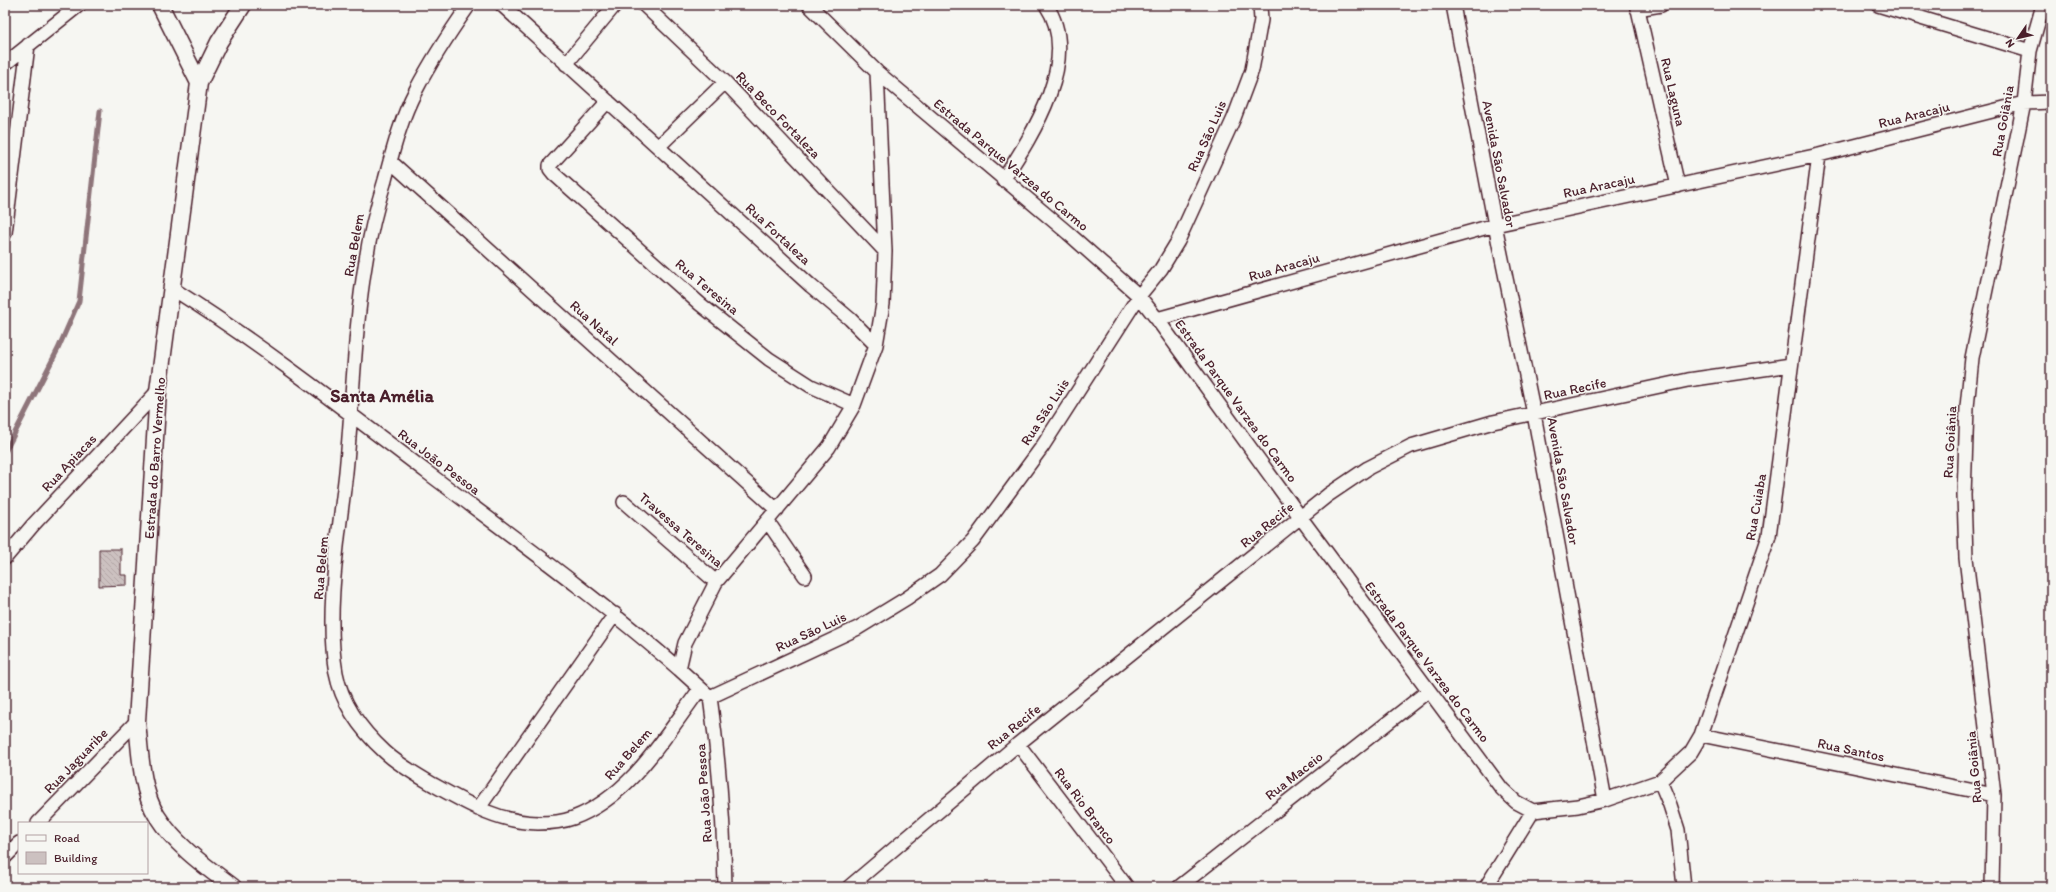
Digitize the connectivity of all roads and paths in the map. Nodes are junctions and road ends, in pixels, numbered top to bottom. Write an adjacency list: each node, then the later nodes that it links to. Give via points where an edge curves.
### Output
1 (79, 5): 16 (street)
2 (242, 5): 22 (street, Estrada do Barro Vermelho, via 219,42)
3 (469, 5): 28 (street, Rua Belem, via 448,35 415,92)
4 (502, 5): 19 (street, Rua Fortaleza)
5 (615, 5): 19 (street)
6 (644, 5): 21 (street, Rua Beco Fortaleza)
7 (809, 5): 20 (street, Estrada Parque Varzea do Carmo)
8 (1046, 5): 29 (street, via 1051,13 1059,42 1056,75 1039,117)
9 (1260, 5): 35 (street, Rua São Luis, via 1261,20 1252,70 1234,118 1178,241 1161,269)
10 (1453, 5): 31 (street, Avenida São Salvador)
11 (1661, 5): 14 (street)
12 (1878, 5): 17 (street)
13 (2042, 5): 17 (street, Rua Goiânia)
14 (1637, 7): 30 (street, Rua Laguna)
15 (165, 8): 22 (street)
16 (28, 45): 18 (street); 32 (street)
17 (2030, 51): 25 (street, Rua Goiânia)
18 (5, 64)
19 (566, 64): 23 (street, Rua Fortaleza)
20 (877, 72): 29 (street, Estrada Parque Varzea do Carmo); 33 (street)
21 (725, 82): 26 (street); 33 (street, Rua Beco Fortaleza)
22 (199, 83): 34 (street, Estrada do Barro Vermelho, via 184,185)
23 (608, 101): 26 (street, Rua Fortaleza); 40 (street, Rua Teresina, via 550,165 554,174 700,304 769,359 811,386)
24 (2051, 102): 25 (street, Rua Aracaju)
25 (2024, 104): 27 (street, Rua Aracaju); 58 (street, Rua Goiânia, via 1972,358 1967,415 1964,495 1966,558)
26 (659, 146): 37 (street, Rua Fortaleza)
27 (1819, 155): 30 (street, Rua Aracaju); 38 (street, Rua Cuiaba)
28 (390, 161): 42 (street, Rua Belem, via 366,260); 44 (street, Rua Natal)
29 (1003, 180): 35 (street, Estrada Parque Varzea do Carmo, via 1068,233)
30 (1678, 186): 31 (street, Rua Aracaju)
31 (1495, 225): 36 (street, Rua Aracaju); 41 (street, Avenida São Salvador)
32 (5, 233)
33 (885, 250): 37 (street, via 883,304)
34 (173, 289): 39 (street, Estrada do Barro Vermelho); 42 (street, Rua João Pessoa)
35 (1138, 296): 36 (street, Estrada Parque Varzea do Carmo); 53 (street, Rua São Luis, via 1042,447 973,541 940,575 858,628)
36 (1158, 319): 45 (street, Estrada Parque Varzea do Carmo)
37 (876, 344): 40 (street)
38 (1791, 365): 41 (street, Rua Recife, via 1688,380); 55 (street, Rua Cuiaba, via 1770,536)
39 (158, 392): 47 (street, Rua Apiacas); 54 (street, Estrada do Barro Vermelho)
40 (854, 405): 44 (street, via 829,448)
41 (1534, 414): 45 (street, Rua Recife, via 1493,422 1411,446 1368,468 1328,495); 59 (street, Avenida São Salvador)
42 (351, 415): 50 (street, Rua João Pessoa); 60 (street, Rua Belem, via 334,585 333,623 337,675 344,699 353,715 386,754)
43 (624, 502): 49 (street, Travessa Teresina)
44 (778, 510): 46 (street)
45 (1301, 518): 52 (street, Estrada Parque Varzea do Carmo); 56 (street, Rua Recife)
46 (768, 522): 48 (street); 49 (street)
47 (5, 558)
48 (805, 576)
49 (716, 582): 51 (street, via 685,643)
50 (615, 614): 51 (street, Rua João Pessoa); 60 (street)
51 (679, 669): 53 (street)
52 (1428, 691): 61 (street, Estrada Parque Varzea do Carmo, via 1502,789 1516,802); 69 (street, Rua Maceio)
53 (705, 693): 60 (street, Rua Belem, via 613,796 589,811 571,820 551,823 501,818); 66 (street, Rua João Pessoa, via 718,752)
54 (137, 721): 62 (street, Rua Jaguaribe); 65 (street, Estrada do Barro Vermelho, via 142,767 157,816 176,840 197,860)
55 (1701, 736): 57 (street, Rua Cuiaba, via 1691,752); 58 (street, Rua Santos)
56 (1018, 744): 67 (street, Rua Recife); 68 (street, Rua Rio Branco)
57 (1660, 781): 59 (street, Rua Cuiaba); 71 (street, via 1678,830)
58 (1994, 795): 72 (street, Rua Goiânia)
59 (1605, 800): 61 (street)
60 (478, 809)
61 (1534, 811): 70 (street)
62 (39, 822)
63 (18, 844): 64 (street)
64 (5, 857)
65 (233, 887)
66 (725, 887)
67 (849, 887)
68 (1126, 887)
69 (1179, 887)
70 (1486, 887)
71 (1684, 887)
72 (1992, 887)

